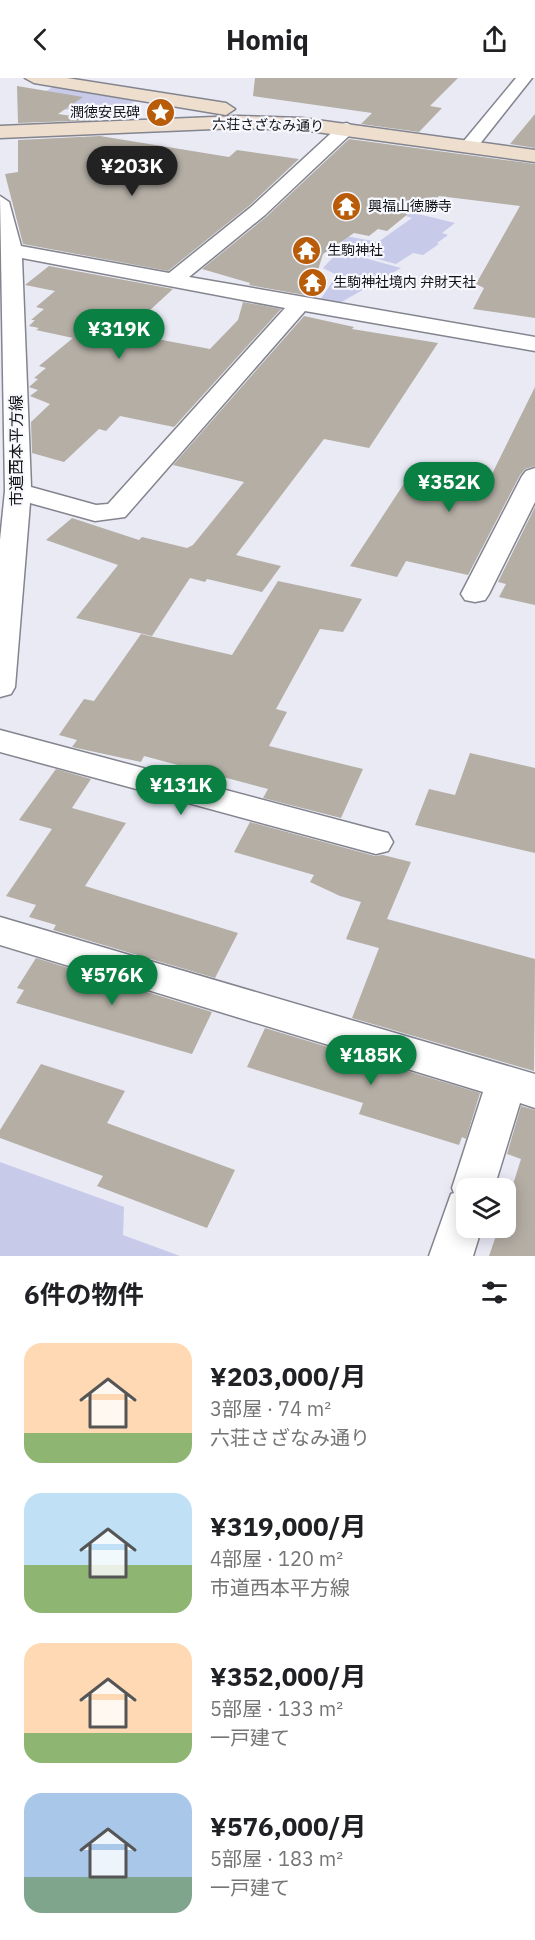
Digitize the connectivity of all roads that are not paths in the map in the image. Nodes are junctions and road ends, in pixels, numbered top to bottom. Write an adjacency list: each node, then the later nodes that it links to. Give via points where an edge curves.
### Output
1 (34, 78): 3 (street)
2 (524, 78): 5 (street)
3 (345, 128): 4 (street, 六荘さざなみ通り, via 237,122); 5 (street, 六荘さざなみ通り); 9 (street, via 258,211)
4 (0, 132)
5 (469, 146): 6 (street, 六荘さざなみ通り)
6 (535, 156)
7 (0, 202): 8 (street, 市道西本平方線)
8 (12, 250): 9 (street); 13 (street, 市道西本平方線)
9 (173, 280): 10 (street)
10 (300, 304): 11 (street); 13 (street, via 116,511 95,513)
11 (535, 344)
12 (535, 476): 14 (street)
13 (18, 491): 15 (street, 市道西本平方線)
14 (475, 594)
15 (0, 687)
16 (0, 741): 17 (street)
17 (376, 842)
18 (0, 931): 19 (street)
19 (521, 1088): 20 (street)
20 (478, 1178)
21 (457, 1238): 22 (street)
22 (451, 1256)

